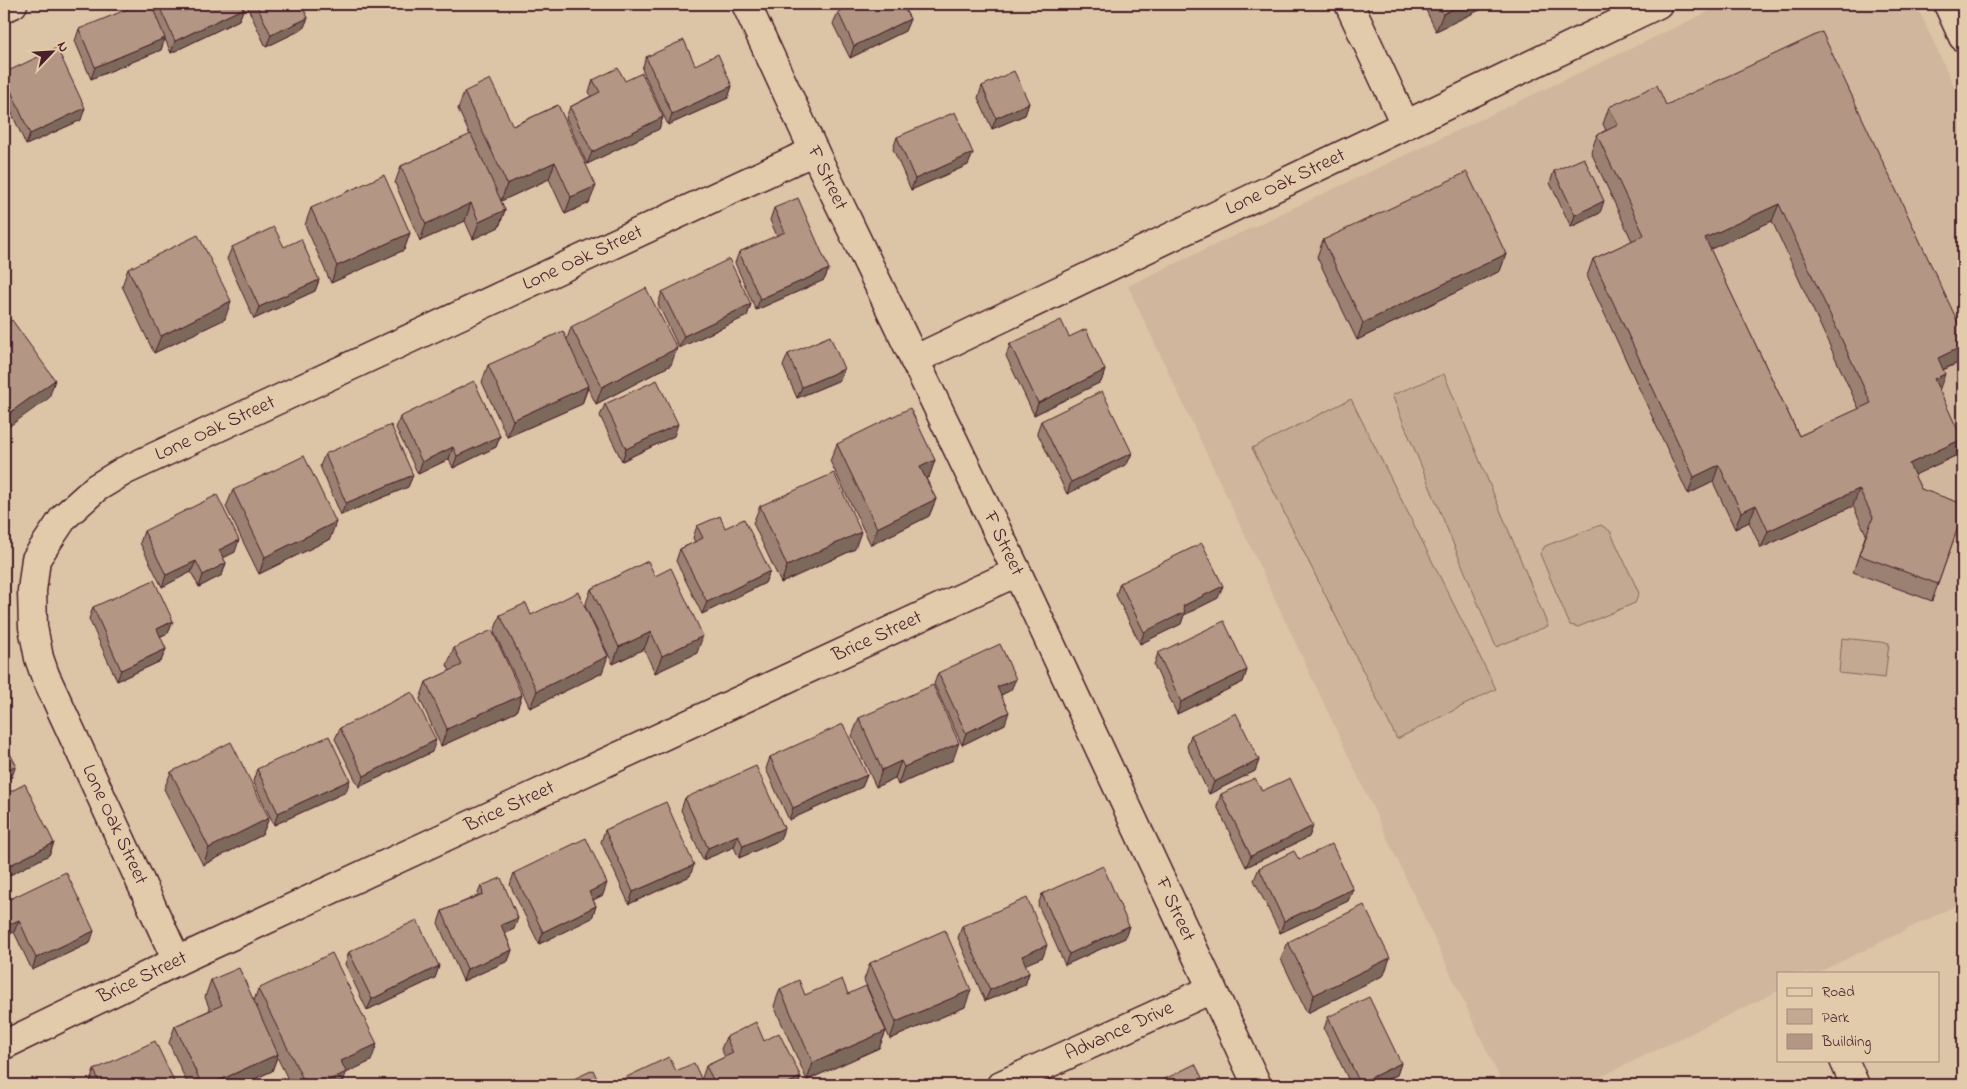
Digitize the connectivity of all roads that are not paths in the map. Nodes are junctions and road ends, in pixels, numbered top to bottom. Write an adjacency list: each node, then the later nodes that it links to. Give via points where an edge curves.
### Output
1 (13, 4): 6 (street)
2 (746, 4): 9 (street, F Street)
3 (1349, 4): 8 (street)
4 (1658, 4): 8 (street, Lone Oak Street)
5 (1948, 4): 7 (street)
6 (4, 8)
7 (1963, 37)
8 (1405, 124): 10 (street, Lone Oak Street)
9 (814, 151): 10 (street, F Street); 12 (street, Lone Oak Street, via 124,471 96,488 64,516 36,559 32,591 33,626 39,658)
10 (914, 360): 11 (street, F Street)
11 (1017, 572): 12 (street, Brice Street); 13 (street, F Street)
12 (177, 961): 14 (street, Brice Street)
13 (1212, 989): 16 (street, Advance Drive); 17 (street, F Street)
14 (4, 1045)
15 (1845, 1062): 18 (street)
16 (1001, 1085)
17 (1257, 1085)
18 (1855, 1085)

